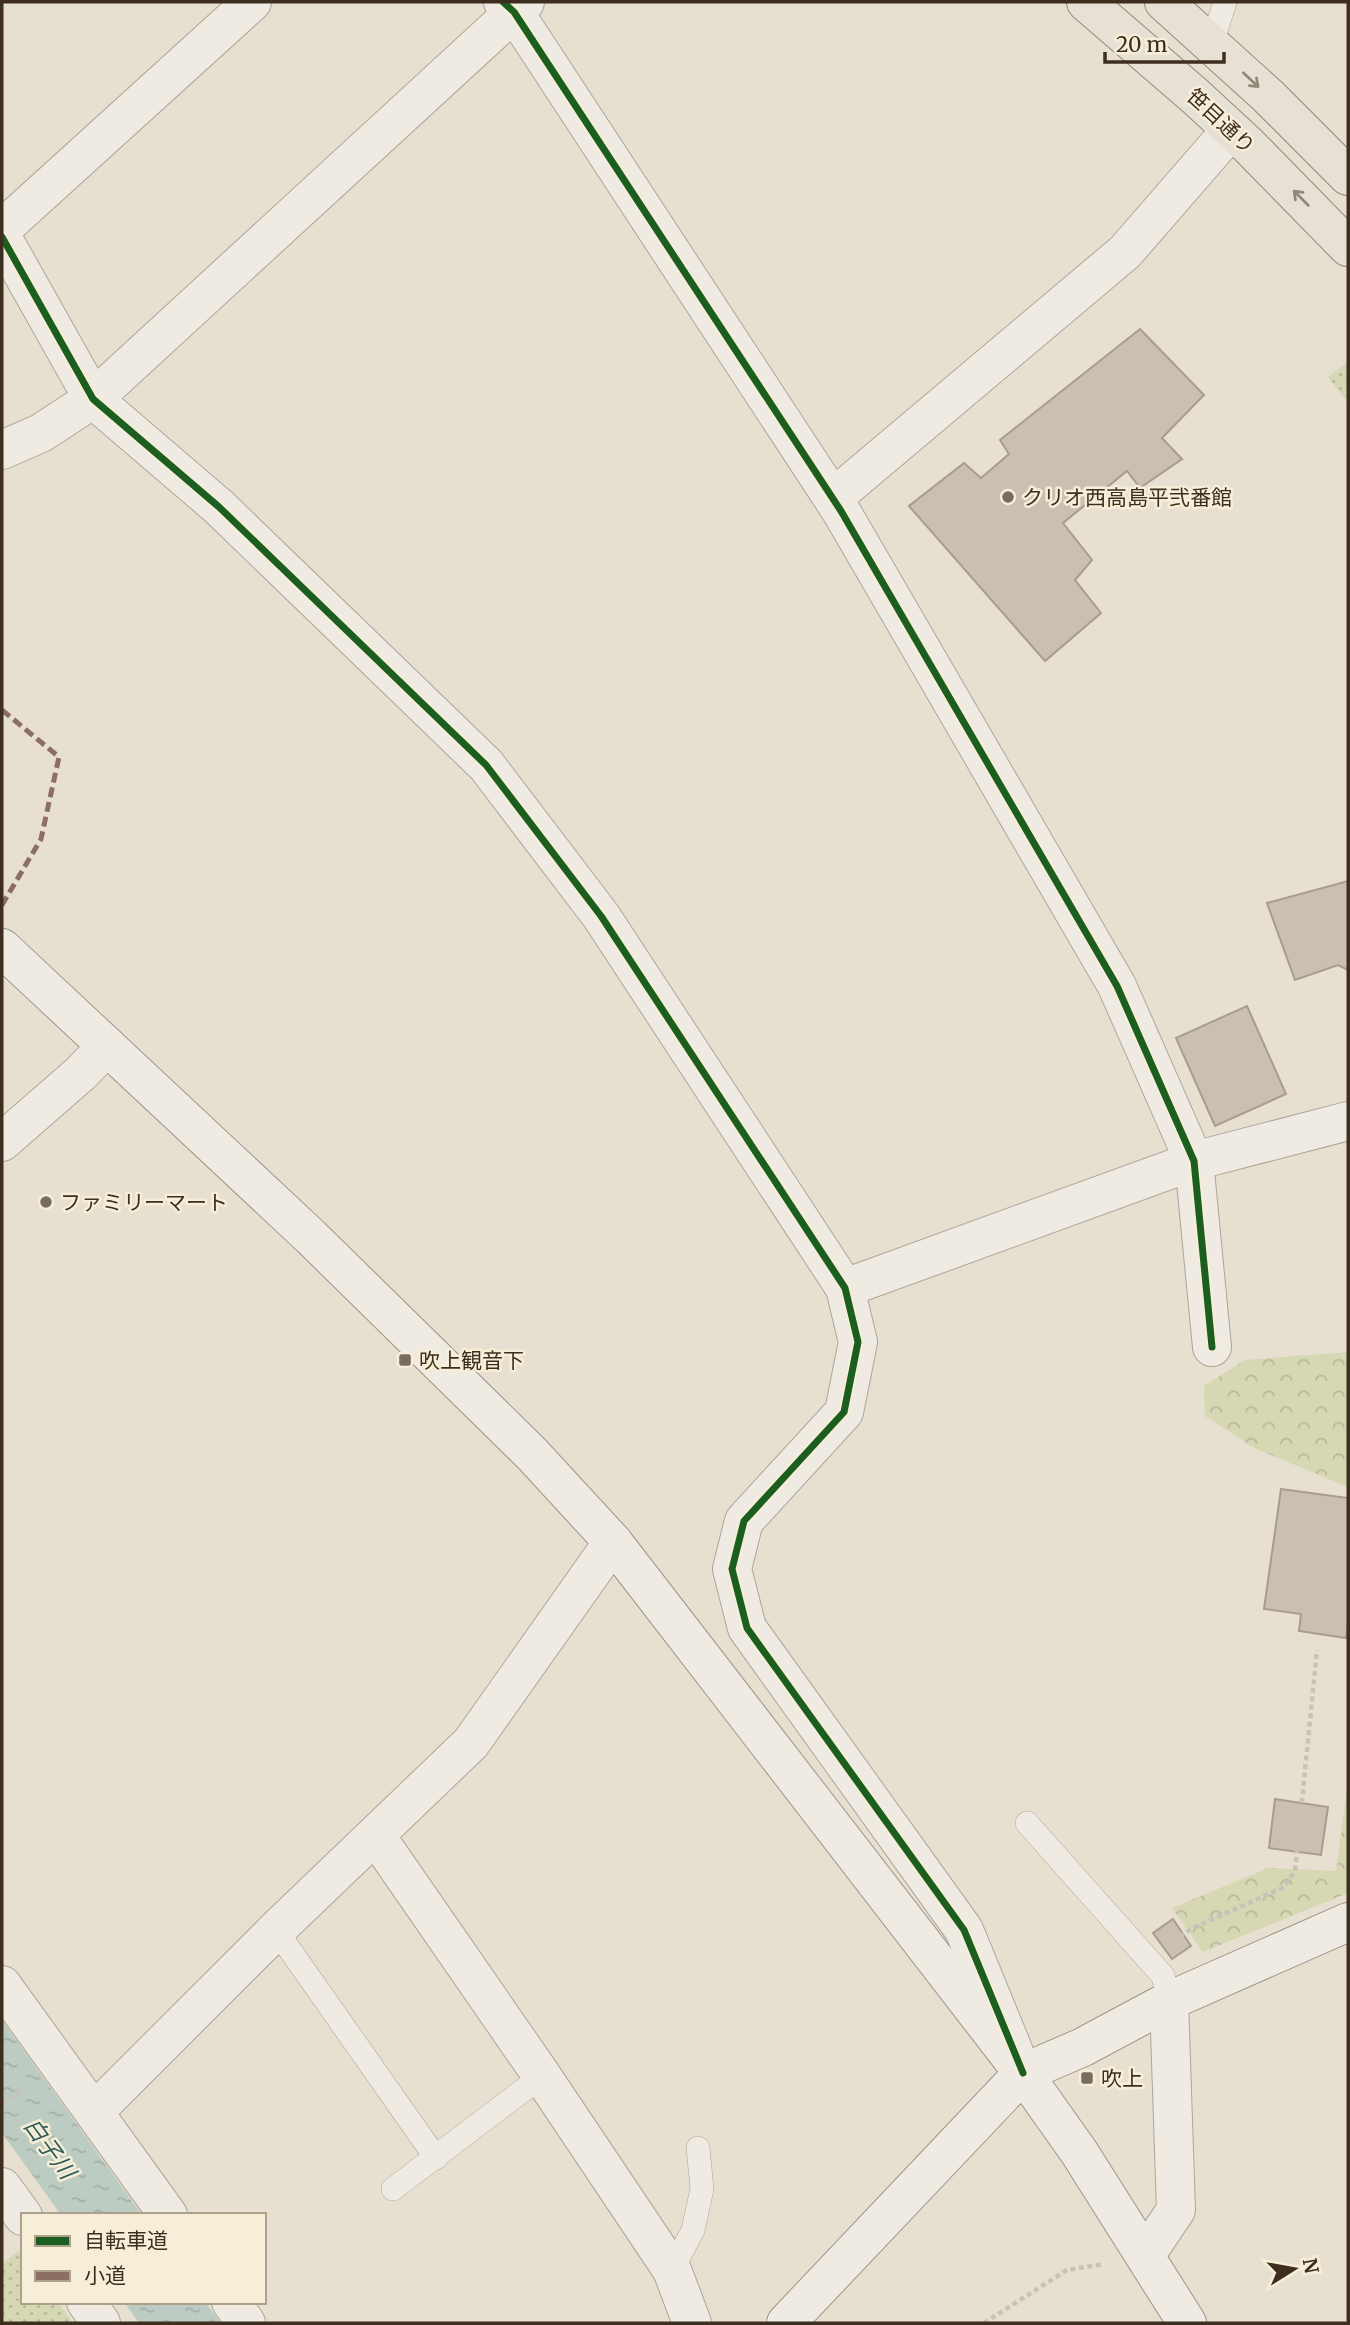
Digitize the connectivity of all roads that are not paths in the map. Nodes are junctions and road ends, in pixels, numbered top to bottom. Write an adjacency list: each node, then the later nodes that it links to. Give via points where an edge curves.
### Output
1 (252, 2): 9 (street)
2 (1086, 2): 7 (main road, 笹目通り)
3 (1164, 2): 6 (main road)
4 (1225, 2): 6 (lane)
5 (514, 5): 12 (street); 14 (street)
6 (1212, 44): 8 (main road, one-way to 8)
7 (1231, 131): 11 (main road, 笹目通り, one-way to 7); 14 (street, via 1125,252)
8 (1348, 176)
9 (2, 229)
10 (2, 237): 12 (street)
11 (1348, 247)
12 (93, 398): 13 (street, via 41,433); 20 (street, via 219,507 485,765 601,916)
13 (2, 450)
14 (833, 498): 19 (street, via 1117,986)
15 (2, 948): 16 (street)
16 (107, 1046): 18 (street); 22 (street, via 503,1425)
17 (1348, 1121): 19 (street)
18 (2, 1142)
19 (1194, 1161): 20 (street); 21 (street)
20 (845, 1288): 29 (street, via 858,1342 844,1412 744,1521 732,1569 747,1628 964,1930)
21 (1213, 1347)
22 (613, 1542): 24 (street, via 471,1743); 29 (street)
23 (1027, 1824): 28 (lane, via 1163,1976)
24 (376, 1836): 26 (street); 30 (street)
25 (1348, 1922): 28 (street)
26 (276, 1930): 31 (street); 33 (lane)
27 (2, 1984): 31 (street)
28 (1169, 2001): 29 (street, via 1083,2048); 36 (street, via 1176,2210)
29 (1023, 2073): 36 (street); 43 (street)
30 (542, 2076): 33 (lane); 37 (street)
31 (94, 2112): 35 (street)
32 (698, 2148): 37 (lane, via 700,2199 693,2230)
33 (436, 2158): 34 (lane)
34 (393, 2189)
35 (167, 2213)
36 (1143, 2252): 44 (street)
37 (672, 2270): 42 (street)
38 (87, 2304): 40 (street)
39 (232, 2304): 41 (street)
40 (101, 2323)
41 (246, 2323)
42 (692, 2323)
43 (786, 2323)
44 (1187, 2323)

